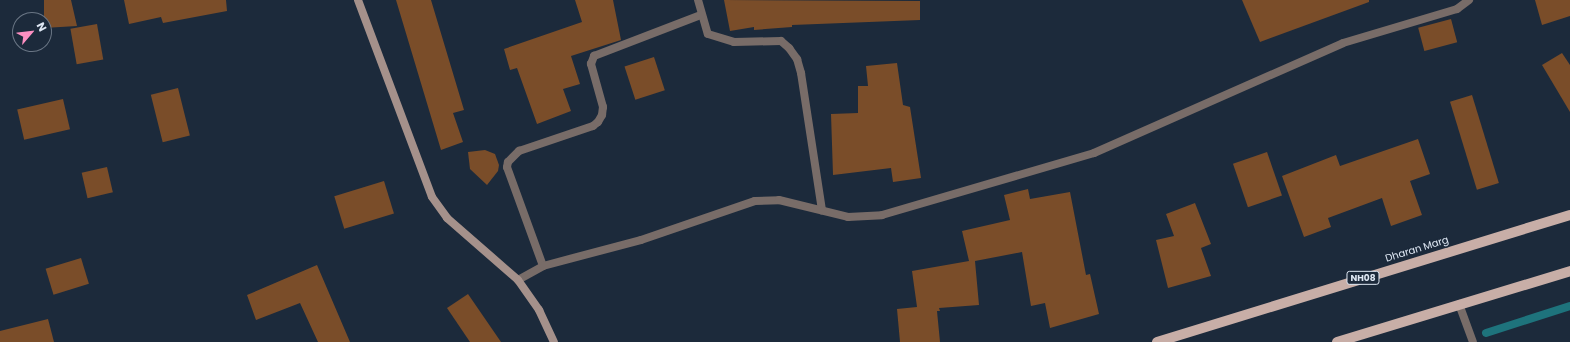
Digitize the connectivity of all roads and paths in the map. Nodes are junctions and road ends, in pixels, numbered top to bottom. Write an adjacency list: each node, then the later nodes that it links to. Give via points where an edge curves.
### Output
1 (358, 0): 9 (street, via 432,197 447,218)
2 (698, 0): 4 (street)
3 (1469, 0): 5 (street, via 1457,9 1343,43 1094,153 882,215 848,217)
4 (701, 15): 5 (street, via 708,34 734,42 780,41 790,48 797,59); 7 (street, via 594,56 591,64 603,107 598,122 519,152 508,162 507,167)
5 (822, 210): 7 (street, via 779,200 755,202 641,240)
6 (1570, 215): 12 (main road, Dharan Marg / NH08)
7 (543, 266): 9 (street)
8 (1570, 271): 10 (main road)
9 (518, 280): 11 (street, via 539,310)
10 (1459, 304): 13 (main road); 14 (street)
11 (554, 342)
12 (1156, 342)
13 (1337, 342)
14 (1473, 342)

